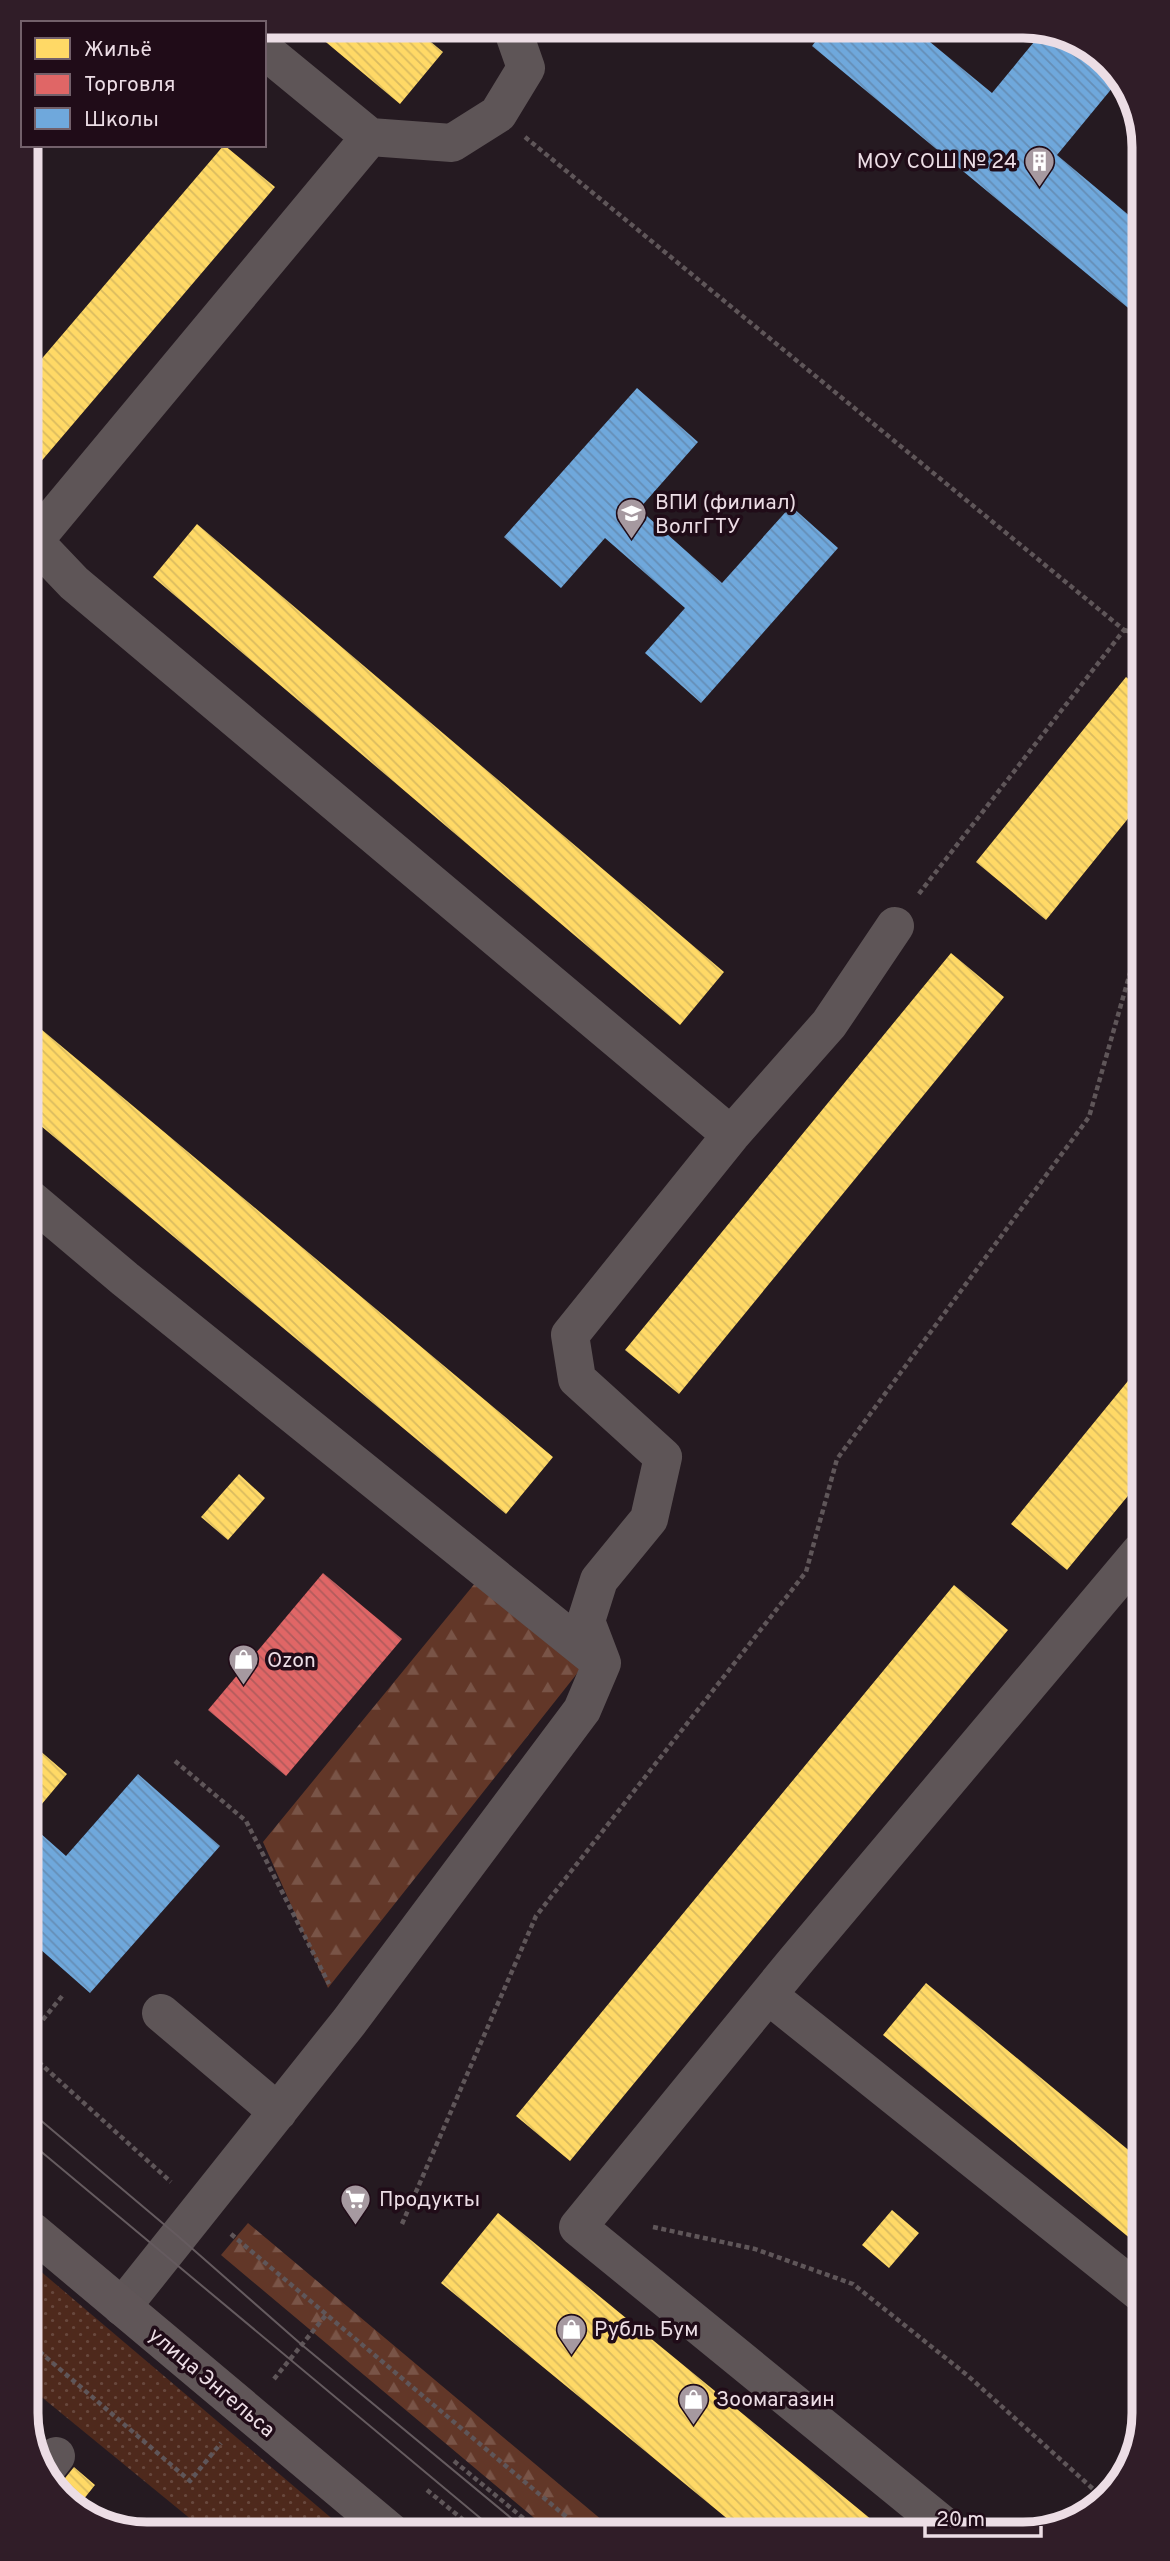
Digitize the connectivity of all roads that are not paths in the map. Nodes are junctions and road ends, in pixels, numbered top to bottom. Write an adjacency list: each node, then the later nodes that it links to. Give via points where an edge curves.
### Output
1 (515, 38): 3 (lane, via 526,68 498,114 452,143)
2 (266, 52): 3 (lane)
3 (370, 137): 4 (lane)
4 (39, 535)
5 (39, 551): 7 (lane)
6 (895, 926): 7 (lane, via 829,1024)
7 (731, 1135): 10 (lane, via 570,1335 577,1379 663,1457 649,1519 599,1580 586,1621)
8 (39, 1206): 10 (lane)
9 (1131, 1563): 11 (lane)
10 (601, 1663): 13 (lane, via 582,1710)
11 (768, 1995): 15 (lane); 18 (lane, via 578,2227)
12 (162, 2013): 13 (lane)
13 (278, 2112): 16 (lane)
14 (38, 2236): 16 (main road, улица Энгельса)
15 (1131, 2285)
16 (122, 2307): 17 (main road, улица Энгельса)
17 (379, 2522)
18 (939, 2522)

